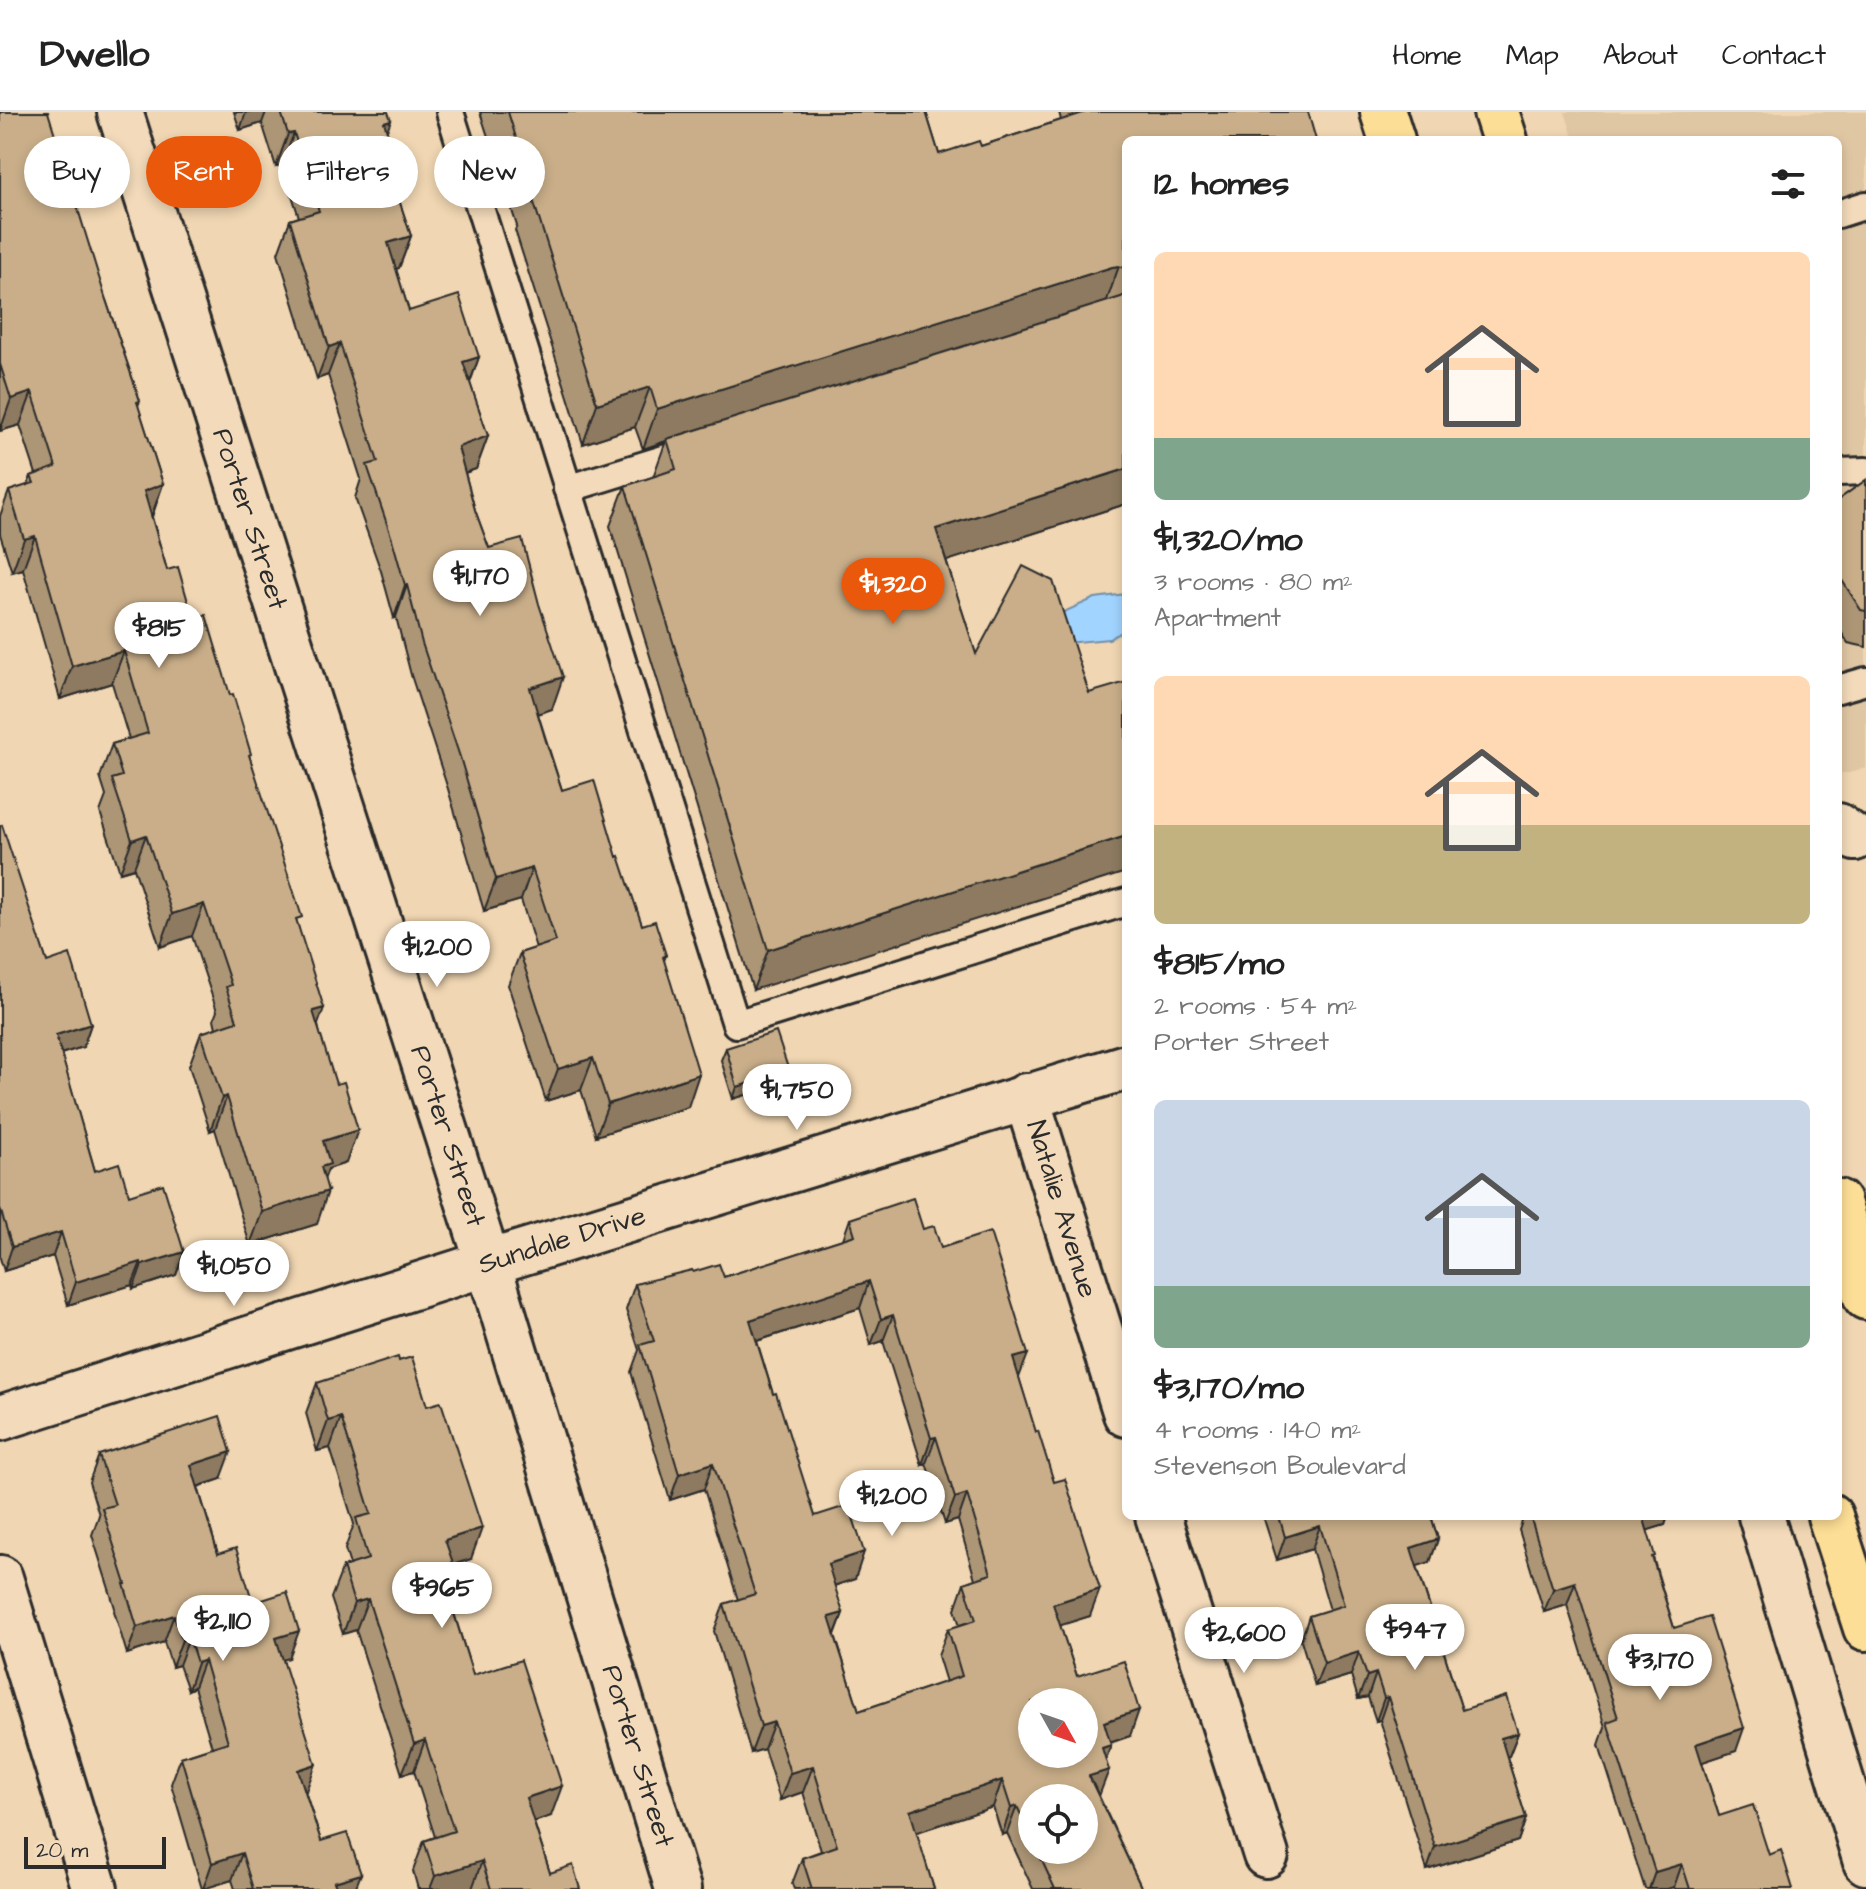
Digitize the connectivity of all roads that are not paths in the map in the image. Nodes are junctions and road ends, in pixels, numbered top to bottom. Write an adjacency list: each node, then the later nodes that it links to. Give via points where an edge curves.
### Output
1 (120, 112): 19 (street, Porter Street)
2 (450, 112): 12 (lane)
3 (1383, 112): 5 (main road)
4 (1496, 112): 6 (main road)
5 (1391, 136)
6 (1504, 136)
7 (1866, 205): 8 (lane)
8 (1842, 213)
9 (716, 443): 12 (lane)
10 (1866, 471): 11 (lane)
11 (1842, 472)
12 (567, 489): 15 (lane, via 736,1024)
13 (1866, 681): 14 (lane)
14 (1842, 688)
15 (1122, 903)
16 (1122, 1068): 17 (street, Sundale Drive)
17 (1026, 1096): 19 (street, Sundale Drive); 21 (street, Natalie Avenue)
18 (1842, 1216): 20 (main road)
19 (488, 1263): 22 (street, Sundale Drive); 31 (street, Porter Street)
20 (1866, 1297)
21 (1122, 1401)
22 (0, 1418)
23 (1159, 1520): 28 (street)
24 (1762, 1520): 29 (street)
25 (1831, 1520): 27 (main road)
26 (0, 1578): 30 (street)
27 (1866, 1628)
28 (1266, 1855)
29 (1866, 1862)
30 (95, 1889)
31 (678, 1889)

